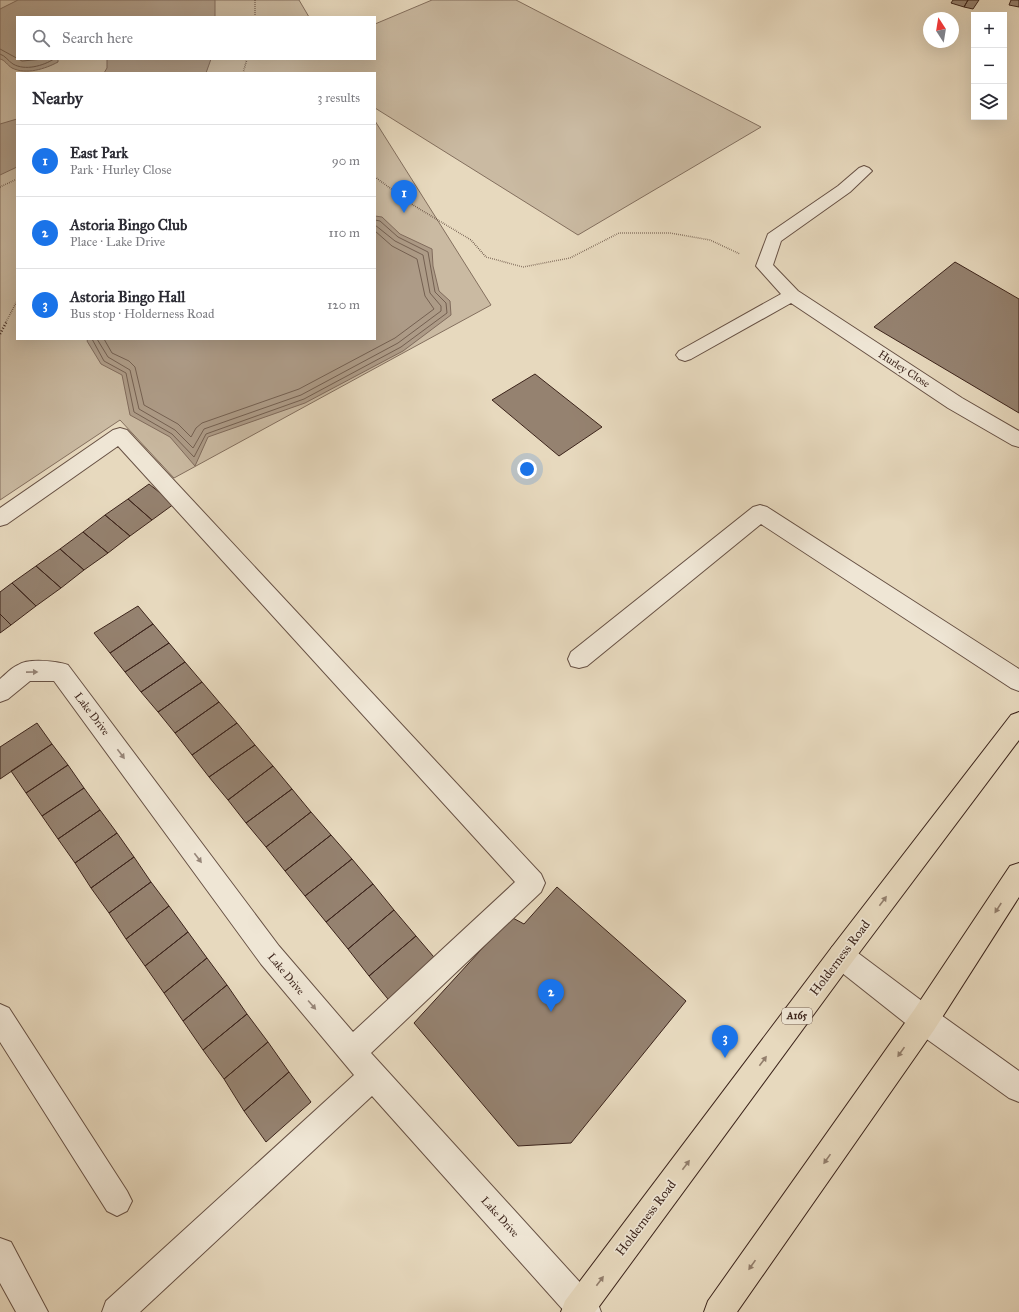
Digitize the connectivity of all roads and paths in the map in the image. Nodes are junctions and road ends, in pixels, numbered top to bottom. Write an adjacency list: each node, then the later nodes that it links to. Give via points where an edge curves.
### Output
1 (255, 0): 2 (path)
2 (255, 16)
3 (247, 60): 4 (path)
4 (243, 72)
5 (864, 170): 9 (street, via 844,188 774,238)
6 (376, 178): 9 (path, via 413,205 471,240 486,258 523,268 570,258 619,233 670,233 710,240)
7 (16, 179): 8 (path)
8 (0, 187)
9 (764, 266): 10 (street, Hurley Close)
10 (792, 295): 13 (street); 14 (street, Hurley Close, via 955,403)
11 (16, 303): 12 (path)
12 (0, 334)
13 (685, 355)
14 (1019, 440)
15 (0, 518): 24 (street, via 120,435 532,882)
16 (579, 659): 17 (street, via 760,513)
17 (1019, 681)
18 (0, 692): 24 (street, Lake Drive, one-way to 24, via 26,671 60,672 270,955)
19 (1019, 722): 21 (highway, Holderness Road / A165, one-way to 19)
20 (1019, 875): 23 (highway, one-way to 23)
21 (841, 956): 23 (street); 29 (highway, Holderness Road / A165, one-way to 21)
22 (0, 1017): 27 (street)
23 (924, 1020): 26 (street); 32 (highway, one-way to 32)
24 (352, 1052): 25 (street, Lake Drive)
25 (373, 1076): 29 (street, Lake Drive); 31 (street)
26 (1019, 1088)
27 (117, 1201)
28 (0, 1253): 30 (street)
29 (581, 1310)
30 (33, 1312)
31 (118, 1312)
32 (719, 1312)

